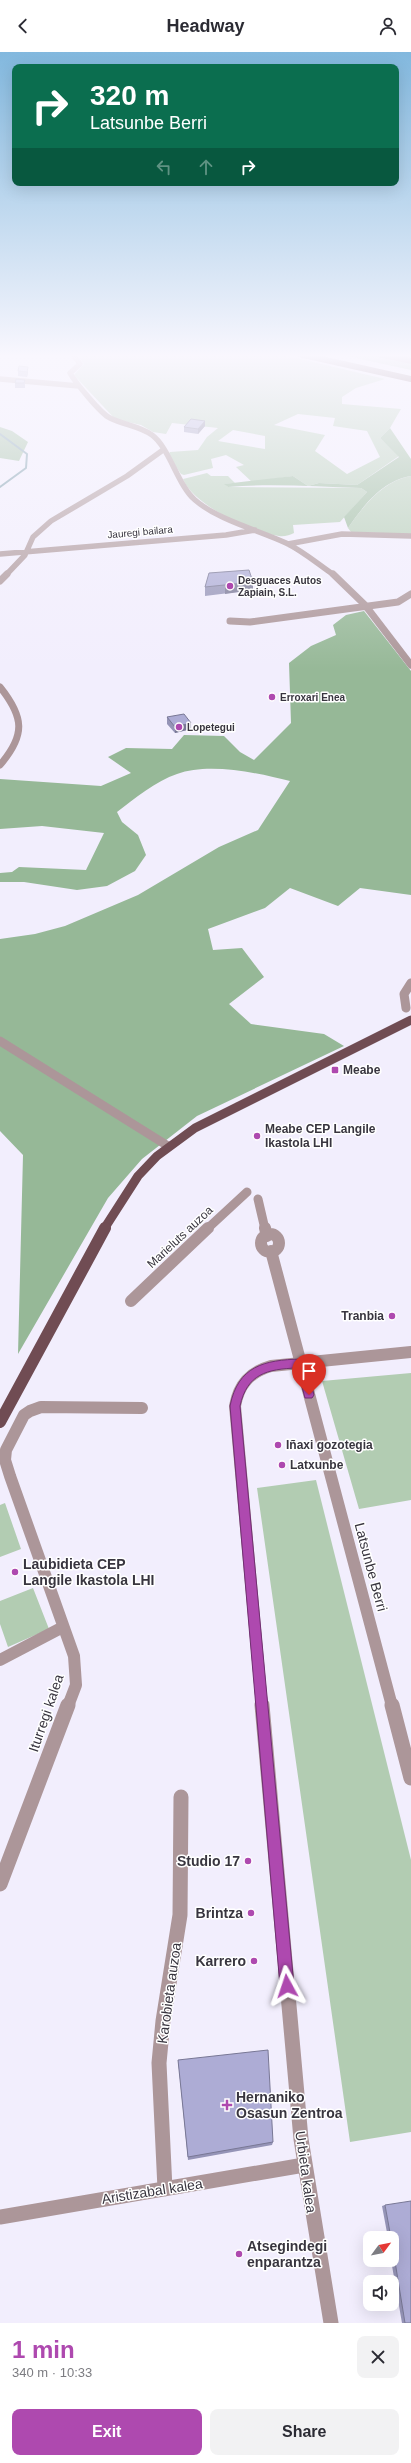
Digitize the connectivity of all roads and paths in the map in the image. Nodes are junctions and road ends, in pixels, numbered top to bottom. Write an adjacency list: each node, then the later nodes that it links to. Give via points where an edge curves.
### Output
1 (149, 460): 6 (street, via 127,476 59,515 33,538)
2 (169, 460): 3 (street, via 189,495 212,511)
3 (255, 530): 5 (street); 6 (street, Jauregi bailara, via 226,535)
4 (411, 536): 5 (street, via 342,534)
5 (288, 544): 10 (street, via 334,575)
6 (26, 551): 7 (street, Jauregi bailara); 8 (street, via 14,568)
7 (0, 554)
8 (0, 581)
9 (411, 594): 10 (street, via 398,602)
10 (364, 606): 11 (street, via 257,621); 12 (street)
11 (230, 621)
12 (411, 665)
13 (0, 688): 14 (street, via 13,704 20,722 16,747)
14 (0, 765)
15 (411, 983): 16 (street, via 404,991 403,1000)
16 (406, 1008)
17 (411, 1020): 19 (main road, via 231,1108)
18 (0, 1041): 19 (street)
19 (168, 1146): 26 (main road, via 129,1185)
20 (248, 1192): 22 (street, Marieluts auzoa)
21 (258, 1199): 24 (street, via 267,1236 262,1239 260,1246 271,1252)
22 (131, 1301)
23 (411, 1352): 24 (street, Urbieta kalea)
24 (301, 1364): 29 (street, Latsunbe Berri); 32 (street, Urbieta kalea, via 275,1364 250,1375 240,1388 235,1406)
25 (142, 1408): 27 (street, Iturregi kalea, via 41,1407 24,1415 6,1450 5,1460)
26 (0, 1422)
27 (63, 1627): 28 (street); 31 (street, Iturregi kalea, via 74,1656 76,1685)
28 (0, 1660)
29 (411, 1778)
30 (181, 1797): 33 (street, Karobieta auzoa, via 180,1915 163,2021 159,2064)
31 (0, 1884)
32 (304, 2165): 33 (street, Aristizabal kalea); 35 (street, Urbieta kalea)
33 (165, 2189): 34 (street, Aristizabal kalea)
34 (0, 2216)
35 (331, 2323)

